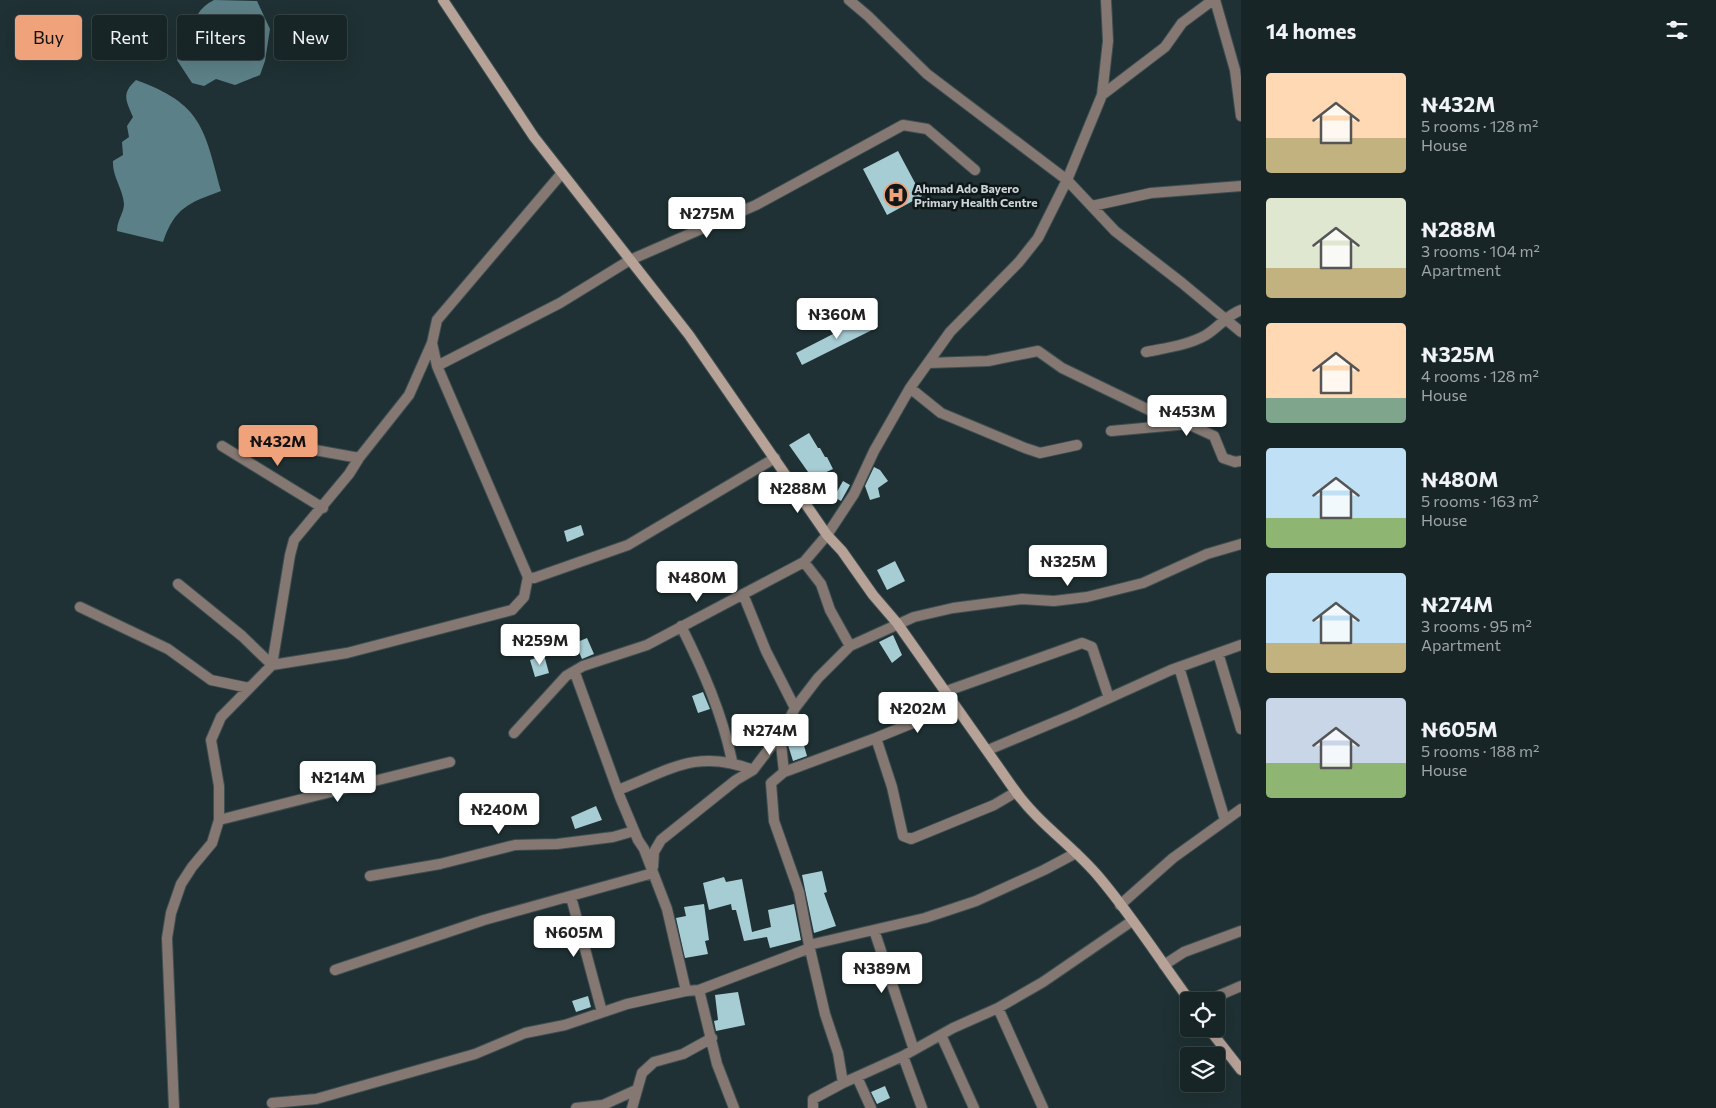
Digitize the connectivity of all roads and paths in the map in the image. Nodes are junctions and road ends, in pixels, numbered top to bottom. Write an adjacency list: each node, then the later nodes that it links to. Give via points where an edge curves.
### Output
1 (443, 0): 8 (street, via 534,137)
2 (850, 0): 9 (street, via 927,74)
3 (1106, 0): 5 (street, via 1108,41)
4 (1214, 0): 5 (street, via 1182,23 1165,47); 6 (street, via 1235,70)
5 (1102, 95): 9 (street)
6 (1241, 116)
7 (975, 170): 12 (street, via 927,129 903,125 756,205)
8 (562, 173): 12 (street); 16 (street, via 437,320)
9 (1068, 180): 11 (street); 18 (street, via 1038,238 1019,262 950,332)
10 (1241, 186): 11 (street, via 1150,193)
11 (1092, 206): 14 (street, via 1116,232)
12 (630, 260): 19 (street, via 560,303); 27 (street, via 690,335)
13 (1241, 310): 14 (street)
14 (1225, 318): 15 (street); 17 (street, via 1206,335)
15 (1241, 332)
16 (432, 344): 19 (street); 26 (street, via 409,395)
17 (1146, 352)
18 (928, 363): 20 (street); 21 (street, via 988,360 1038,351 1062,368)
19 (437, 366): 33 (street)
20 (910, 388): 24 (street, via 941,413 1025,448 1040,453); 30 (street, via 854,494)
21 (1178, 424): 22 (street); 28 (street, via 1188,424 1214,436 1224,458)
22 (1111, 431)
23 (260, 440): 26 (street)
24 (1077, 445)
25 (222, 446): 29 (street)
26 (359, 458): 29 (street)
27 (775, 458): 30 (street); 33 (street, via 628,545 534,578)
28 (1241, 461)
29 (322, 508): 42 (street, via 294,540)
30 (828, 535): 32 (street); 37 (street)
31 (1241, 544): 37 (street, via 1207,554 1143,583 1087,597 1054,601 1022,599 953,608)
32 (804, 562): 35 (street); 40 (street, via 821,584 830,610)
33 (528, 577): 42 (street, via 524,597 512,610 347,653)
34 (178, 584): 42 (street)
35 (743, 594): 38 (street); 49 (street, via 766,651)
36 (80, 607): 45 (street, via 168,650 211,680)
37 (897, 623): 40 (street); 46 (street)
38 (681, 626): 44 (street, via 647,645 583,666); 56 (street, via 710,685 727,735)
39 (1241, 645): 41 (street)
40 (850, 646): 49 (street, via 828,666)
41 (1218, 653): 43 (street); 50 (street)
42 (272, 665): 45 (street)
43 (1179, 667): 47 (street); 63 (street)
44 (575, 672): 52 (street, via 566,676); 59 (street)
45 (248, 688): 62 (street, via 221,717 211,740 219,786)
46 (944, 692): 47 (street, via 1082,643 1092,647); 48 (street)
47 (1109, 698): 54 (street)
48 (952, 704): 53 (street); 54 (street)
49 (795, 708): 51 (street)
50 (1241, 729)
51 (782, 731): 57 (street); 58 (street)
52 (514, 733)
53 (876, 738): 58 (street); 60 (street, via 903,836 911,839 994,805)
54 (988, 750): 60 (street)
55 (450, 762): 62 (street)
56 (732, 762): 57 (street); 59 (street, via 698,760 680,764)
57 (754, 770): 66 (street, via 723,790 662,840 654,852)
58 (784, 772): 73 (street, via 771,783 772,813 799,892)
59 (618, 790): 64 (street)
60 (1016, 792): 65 (street, via 1033,815)
61 (1241, 809): 63 (street)
62 (220, 820): 94 (street, via 212,843 181,884 167,938)
63 (1225, 820): 69 (street, via 1173,858)
64 (634, 831): 66 (street); 67 (street, via 557,844 515,844 440,864)
65 (1076, 852): 69 (street); 71 (street, via 976,902)
66 (653, 873): 68 (street); 78 (street, via 667,909)
67 (370, 876)
68 (571, 897): 75 (street, via 484,920); 82 (street)
69 (1120, 905): 70 (street)
70 (1132, 921): 74 (street); 81 (street, via 1043,982)
71 (874, 930): 73 (street); 86 (street)
72 (1241, 931): 74 (street, via 1184,952)
73 (809, 946): 77 (street); 91 (street)
74 (1164, 965): 79 (street)
75 (335, 970)
76 (1241, 986): 80 (street)
77 (699, 990): 78 (street); 85 (street)
78 (686, 991): 82 (street)
79 (1184, 992)
80 (1225, 993)
81 (998, 1008): 83 (street); 102 (street)
82 (602, 1012): 93 (street, via 565,1025 525,1033 474,1054 316,1099)
83 (941, 1034): 86 (street); 101 (street)
84 (1217, 1037): 88 (street)
85 (712, 1038): 92 (street, via 683,1054 654,1062 642,1074); 97 (street, via 717,1064)
86 (914, 1050): 87 (street)
87 (903, 1056): 90 (street); 100 (street)
88 (1237, 1057): 89 (street)
89 (1241, 1070)
90 (857, 1077): 91 (street); 99 (street)
91 (843, 1083): 98 (street, via 813,1099)
92 (636, 1090): 95 (street, via 603,1105); 96 (street)
93 (272, 1103)
94 (174, 1108)
95 (576, 1108)
96 (632, 1108)
97 (734, 1108)
98 (812, 1108)
99 (871, 1108)
100 (922, 1108)
101 (974, 1108)
102 (1042, 1108)

